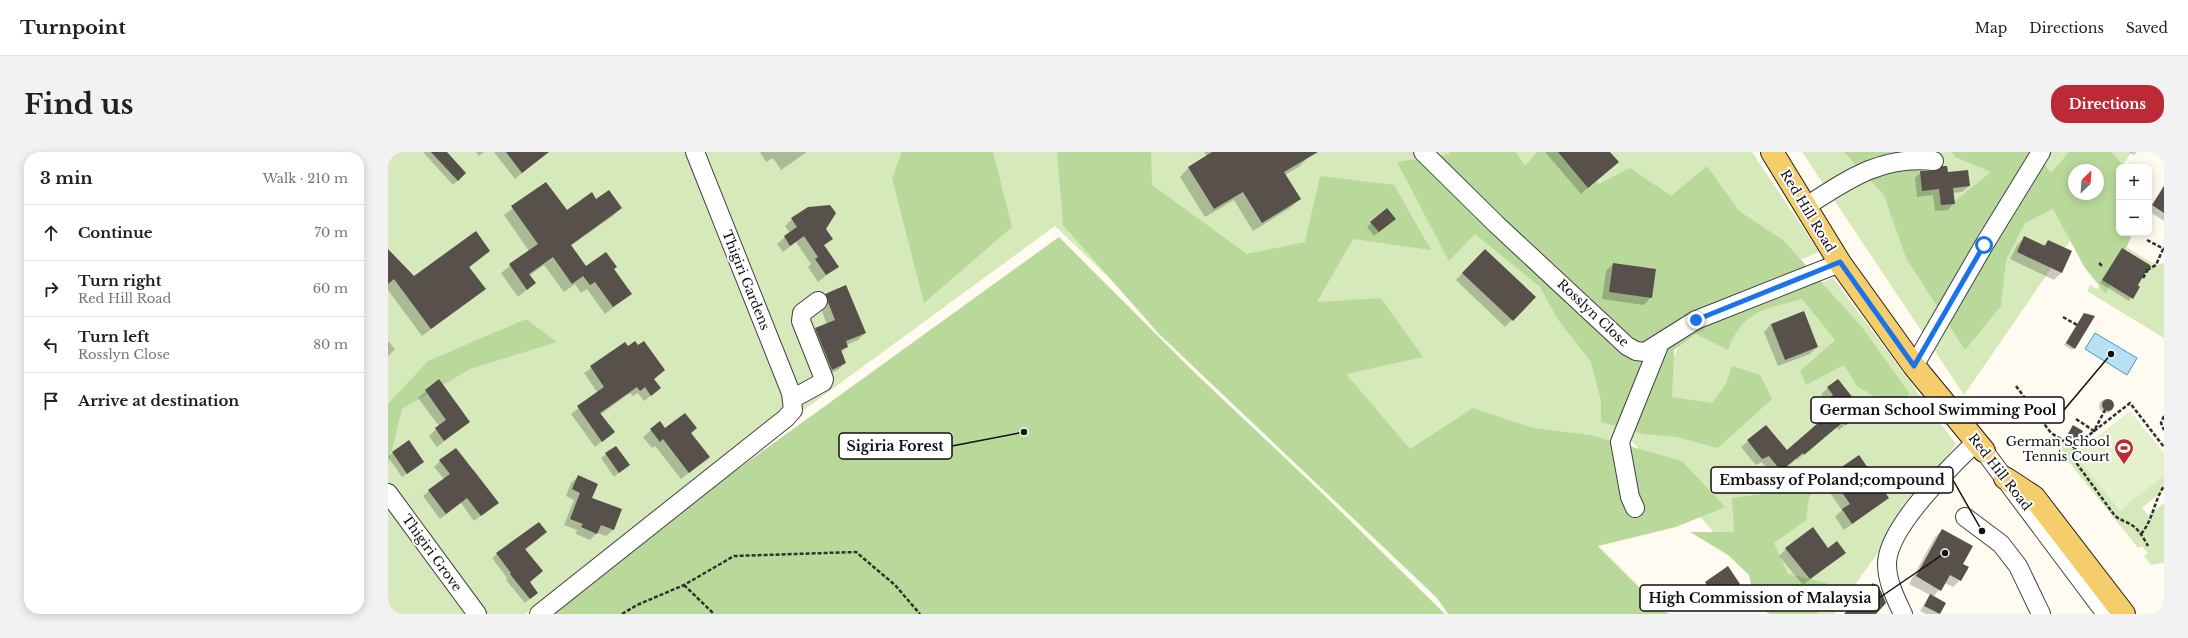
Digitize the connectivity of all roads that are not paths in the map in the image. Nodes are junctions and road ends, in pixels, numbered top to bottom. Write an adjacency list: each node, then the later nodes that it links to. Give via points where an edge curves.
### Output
1 (1423, 152): 9 (street, Rosslyn Close, via 1627,346 1645,352)
2 (1772, 152): 6 (main road, Red Hill Road)
3 (2041, 152): 10 (street)
4 (697, 153): 11 (street, Thigiri Gardens)
5 (1934, 160): 6 (street, via 1914,158 1852,176)
6 (1805, 208): 7 (main road, Red Hill Road)
7 (1840, 262): 9 (street, Rosslyn Close, via 1696,320); 10 (main road, Red Hill Road)
8 (818, 301): 11 (street, via 802,313 801,321 824,379)
9 (1660, 343): 15 (street, via 1620,442 1630,497)
10 (1914, 366): 12 (main road, Red Hill Road)
11 (793, 404): 19 (street, via 786,418)
12 (1980, 447): 13 (street, Red Hill Road); 20 (street, via 1928,492 1891,545 1887,573)
13 (2005, 478): 17 (main road, via 2034,497)
14 (388, 493): 18 (street, Thigiri Grove)
15 (1635, 508)
16 (1965, 517): 21 (street, via 2002,544 2024,576)
17 (2109, 613)
18 (477, 614)
19 (539, 614)
20 (1903, 614)
21 (2041, 614)

